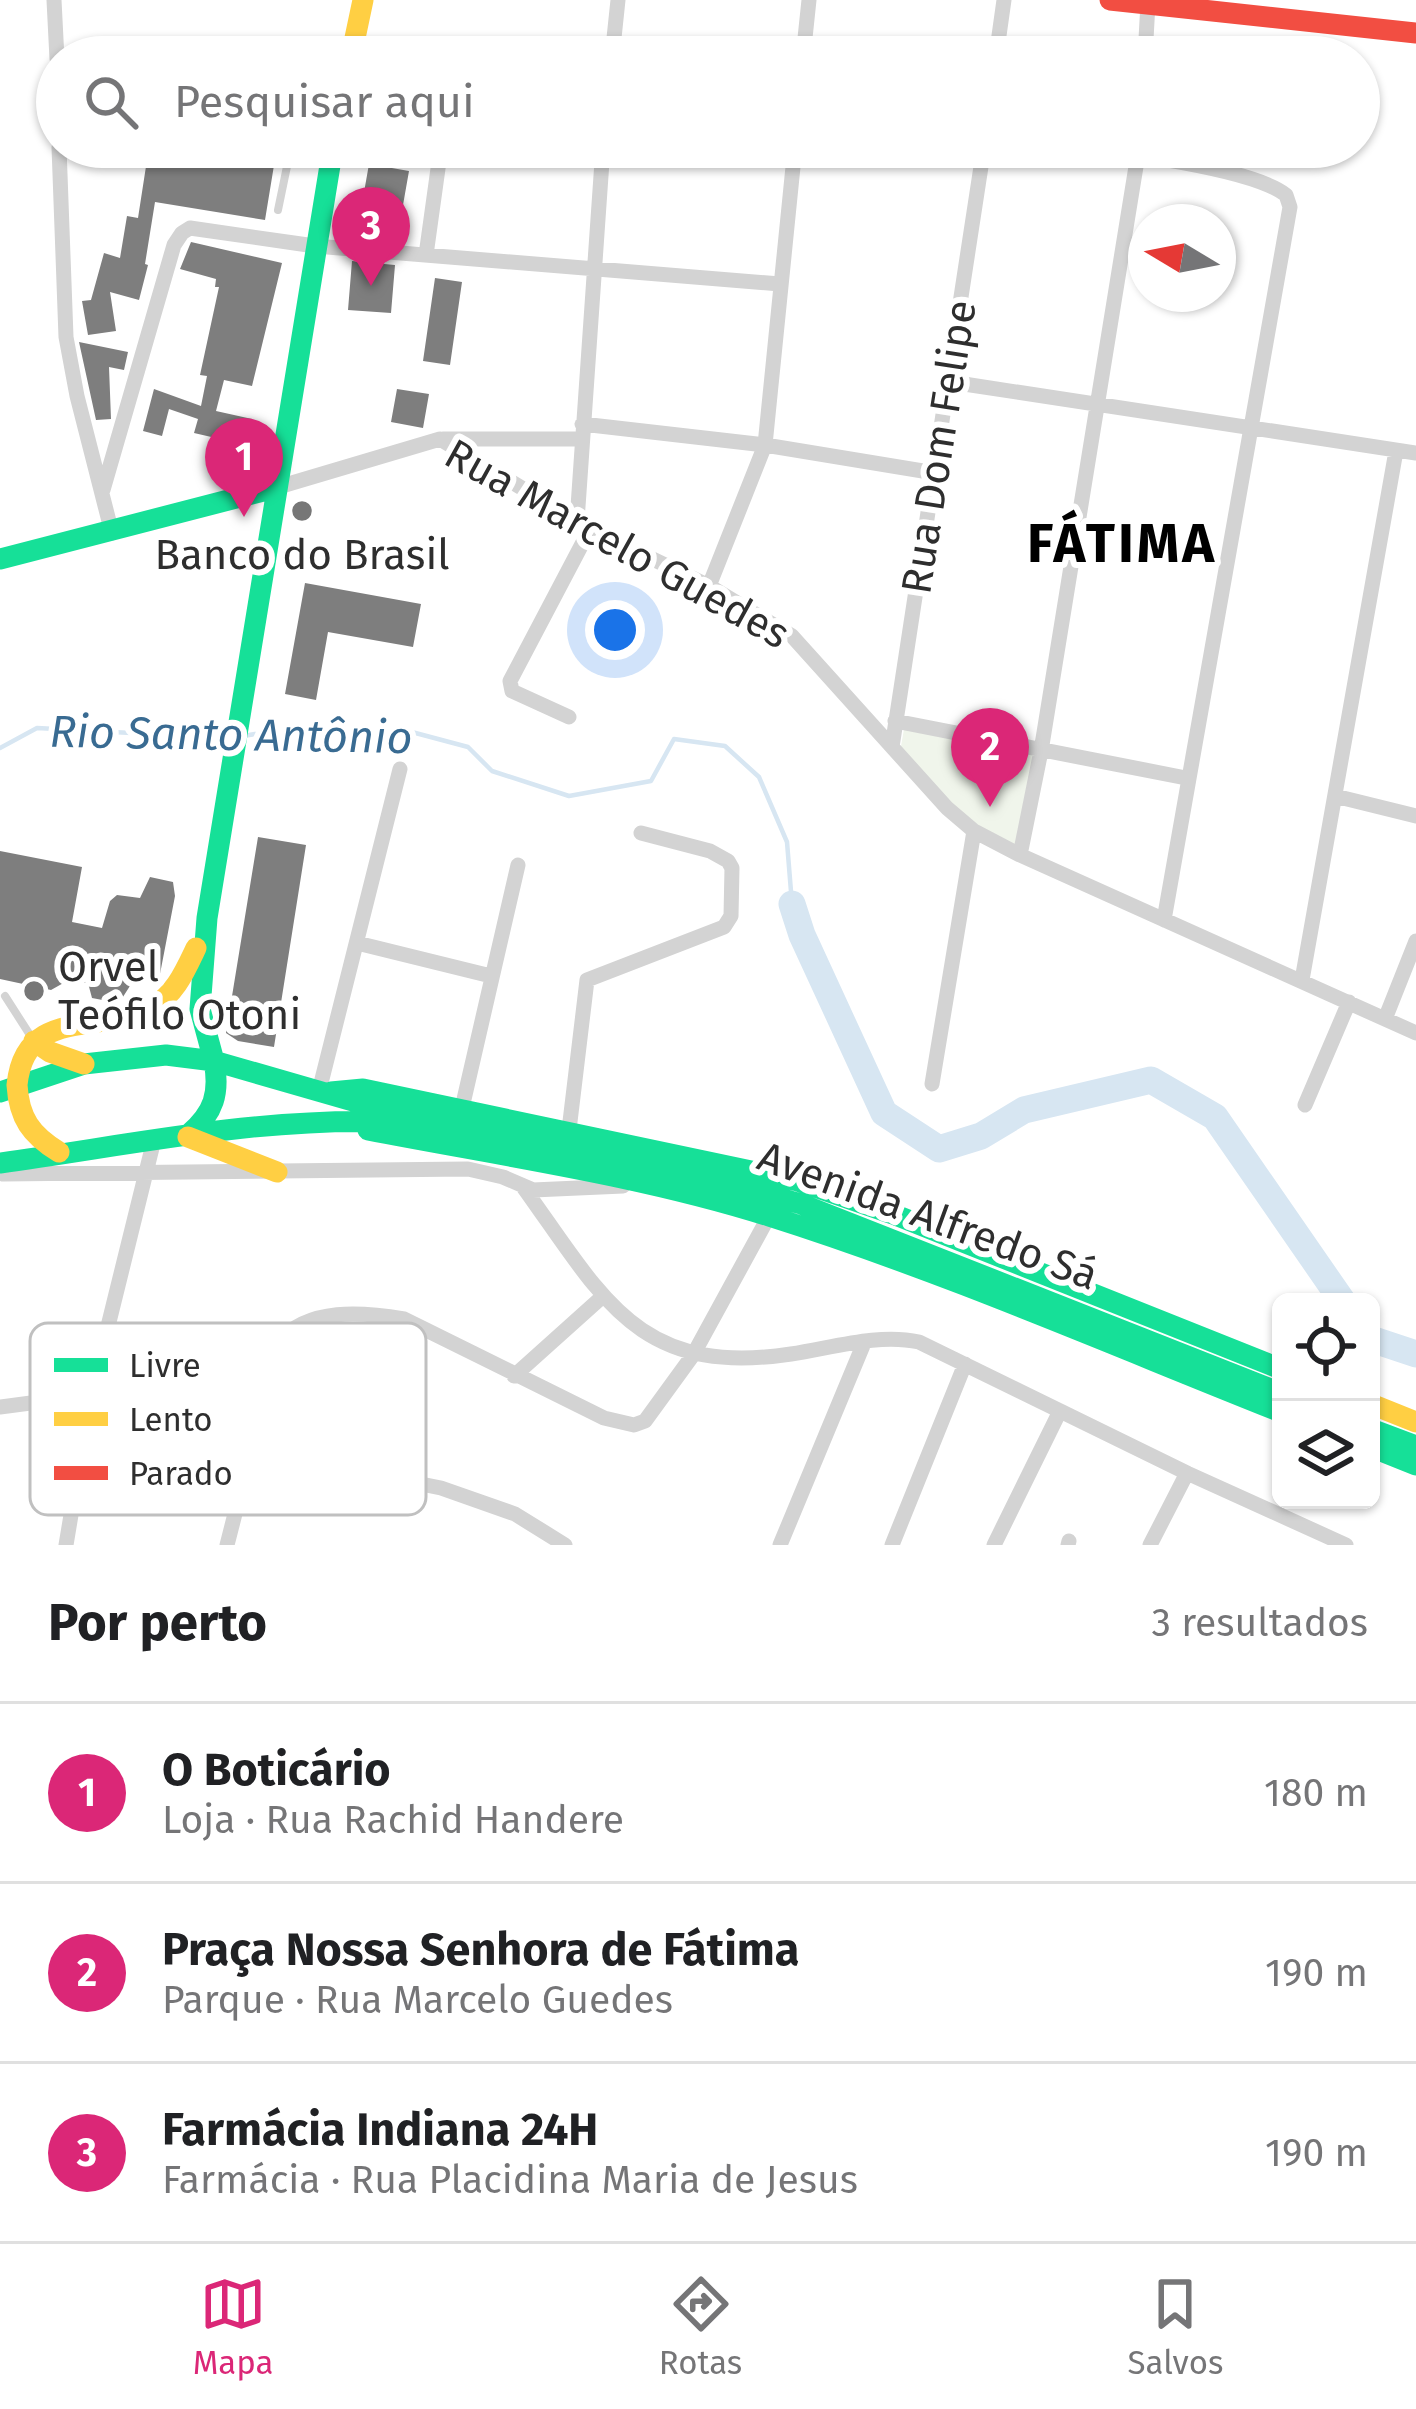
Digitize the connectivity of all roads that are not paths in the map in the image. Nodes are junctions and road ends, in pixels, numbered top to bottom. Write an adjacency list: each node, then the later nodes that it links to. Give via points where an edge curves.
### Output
1 (54, 0): 9 (street)
2 (363, 0): 10 (main road)
3 (618, 0): 11 (street)
4 (809, 0): 12 (street)
5 (1004, 0): 13 (street)
6 (1110, 0): 7 (main road)
7 (1148, 3): 8 (main road); 14 (street)
8 (1416, 33)
9 (56, 36)
10 (356, 36)
11 (614, 36)
12 (805, 36)
13 (999, 36)
14 (1146, 36)
15 (60, 168): 39 (street, via 66,337)
16 (287, 168): 24 (lane)
17 (329, 168): 25 (main road)
18 (438, 168): 26 (street)
19 (601, 168): 27 (street)
20 (792, 168): 28 (street)
21 (982, 168): 29 (street, Rua Dom Felipe)
22 (1136, 168): 30 (street)
23 (1208, 168): 31 (street, via 1262,182 1286,195 1290,207)
24 (278, 210)
25 (315, 245): 26 (street); 38 (main road); 39 (street, via 202,228 182,233)
26 (426, 255): 27 (street)
27 (594, 269): 28 (street); 32 (street)
28 (780, 284): 34 (street)
29 (951, 382): 30 (street); 37 (street, Rua Dom Felipe)
30 (1099, 404): 31 (street); 47 (street)
31 (1249, 428): 35 (street); 49 (street)
32 (581, 432): 33 (street); 34 (street); 40 (street)
33 (440, 439): 38 (street, Rua Marcelo Guedes); 40 (street, Rua Marcelo Guedes)
34 (765, 445): 37 (street); 43 (street)
35 (1396, 451): 36 (street); 50 (street)
36 (1416, 453)
37 (935, 473): 45 (street, Rua Dom Felipe)
38 (275, 488): 41 (main road); 56 (main road)
39 (103, 490): 41 (street)
40 (584, 525): 43 (street, Rua Marcelo Guedes); 44 (street, via 510,681 512,691)
41 (112, 533): 42 (main road)
42 (0, 559)
43 (710, 586): 46 (street, Rua Marcelo Guedes, via 792,636)
44 (569, 717)
45 (896, 721): 46 (street, Rua Dom Felipe); 47 (street)
46 (892, 747): 52 (street, Rua Marcelo Guedes)
47 (1041, 752): 49 (street); 54 (street)
48 (400, 769): 59 (street)
49 (1186, 778): 57 (street)
50 (1335, 796): 51 (street); 61 (street)
51 (1416, 817)
52 (974, 831): 54 (street, Rua Marcelo Guedes); 69 (street)
53 (641, 833): 76 (street, via 728,861 731,916 724,927 587,980)
54 (1019, 855): 57 (street, Rua Marcelo Guedes)
55 (518, 865): 60 (street)
56 (207, 918): 66 (main road, via 188,970 143,1013 58,1028); 67 (main road, via 200,1009)
57 (1164, 920): 61 (street, Rua Marcelo Guedes)
58 (1416, 941): 64 (street)
59 (356, 943): 60 (street); 71 (street)
60 (491, 976): 73 (street)
61 (1302, 980): 63 (street, Rua Marcelo Guedes)
62 (5, 996): 66 (lane)
63 (1349, 1002): 64 (street, Rua Marcelo Guedes); 72 (street)
64 (1385, 1019): 65 (street, Rua Marcelo Guedes)
65 (1416, 1033)
66 (34, 1042): 68 (main road); 70 (main road)
67 (214, 1061): 68 (main road, Avenida Alfredo Sá, via 166,1055); 71 (main road, Avenida Alfredo Sá); 77 (main road, via 214,1110)
68 (84, 1064): 70 (main road, Avenida Alfredo Sá)
69 (932, 1084)
70 (11, 1087): 79 (main road, via 22,1124); 81 (main road)
71 (323, 1092): 73 (main road, Avenida Alfredo Sá, via 363,1089); 75 (main road, Avenida Alfredo Sá)
72 (1305, 1105)
73 (462, 1108): 76 (main road, Avenida Alfredo Sá)
74 (327, 1119): 75 (main road); 77 (main road); 80 (main road, Avenida Alfredo Sá)
75 (443, 1127): 98 (main road, Avenida Alfredo Sá, via 801,1204)
76 (569, 1130): 96 (main road, Avenida Alfredo Sá, via 798,1180)
77 (186, 1135): 78 (main road); 82 (main road)
78 (154, 1141): 79 (main road); 83 (street)
79 (59, 1152): 81 (main road)
80 (488, 1153): 84 (main road); 85 (main road, Avenida Alfredo Sá)
81 (1, 1172): 83 (street)
82 (277, 1172): 83 (street); 84 (street, via 467,1169)
83 (143, 1173): 89 (street)
84 (503, 1177): 86 (street)
85 (650, 1184): 86 (street); 87 (main road, Avenida Alfredo Sá)
86 (524, 1188): 88 (street)
87 (769, 1216): 94 (street); 101 (main road, Avenida Alfredo Sá)
88 (602, 1297): 94 (street, via 640,1330); 97 (street)
89 (108, 1323)
90 (300, 1323): 91 (street, via 378,1314)
91 (412, 1323)
92 (426, 1330): 97 (street)
93 (864, 1343): 94 (street, via 751,1360); 95 (street, via 903,1338); 116 (street)
94 (693, 1355): 97 (street, via 645,1420 622,1424)
95 (965, 1364): 103 (street); 117 (street)
96 (1272, 1365)
97 (514, 1376)
98 (1272, 1390)
99 (30, 1403): 100 (street)
100 (0, 1407)
101 (1272, 1408)
102 (1380, 1408): 104 (main road)
103 (1060, 1411): 109 (street); 118 (street)
104 (1416, 1422)
105 (1380, 1432): 106 (main road)
106 (1416, 1445)
107 (1380, 1451): 108 (main road)
108 (1416, 1465)
109 (1187, 1474): 119 (street); 120 (street)
110 (426, 1485): 115 (street, via 515,1514)
111 (71, 1515): 113 (street)
112 (235, 1515): 114 (street)
113 (66, 1545)
114 (227, 1545)
115 (566, 1545)
116 (780, 1545)
117 (892, 1545)
118 (994, 1545)
119 (1150, 1545)
120 (1346, 1545)

